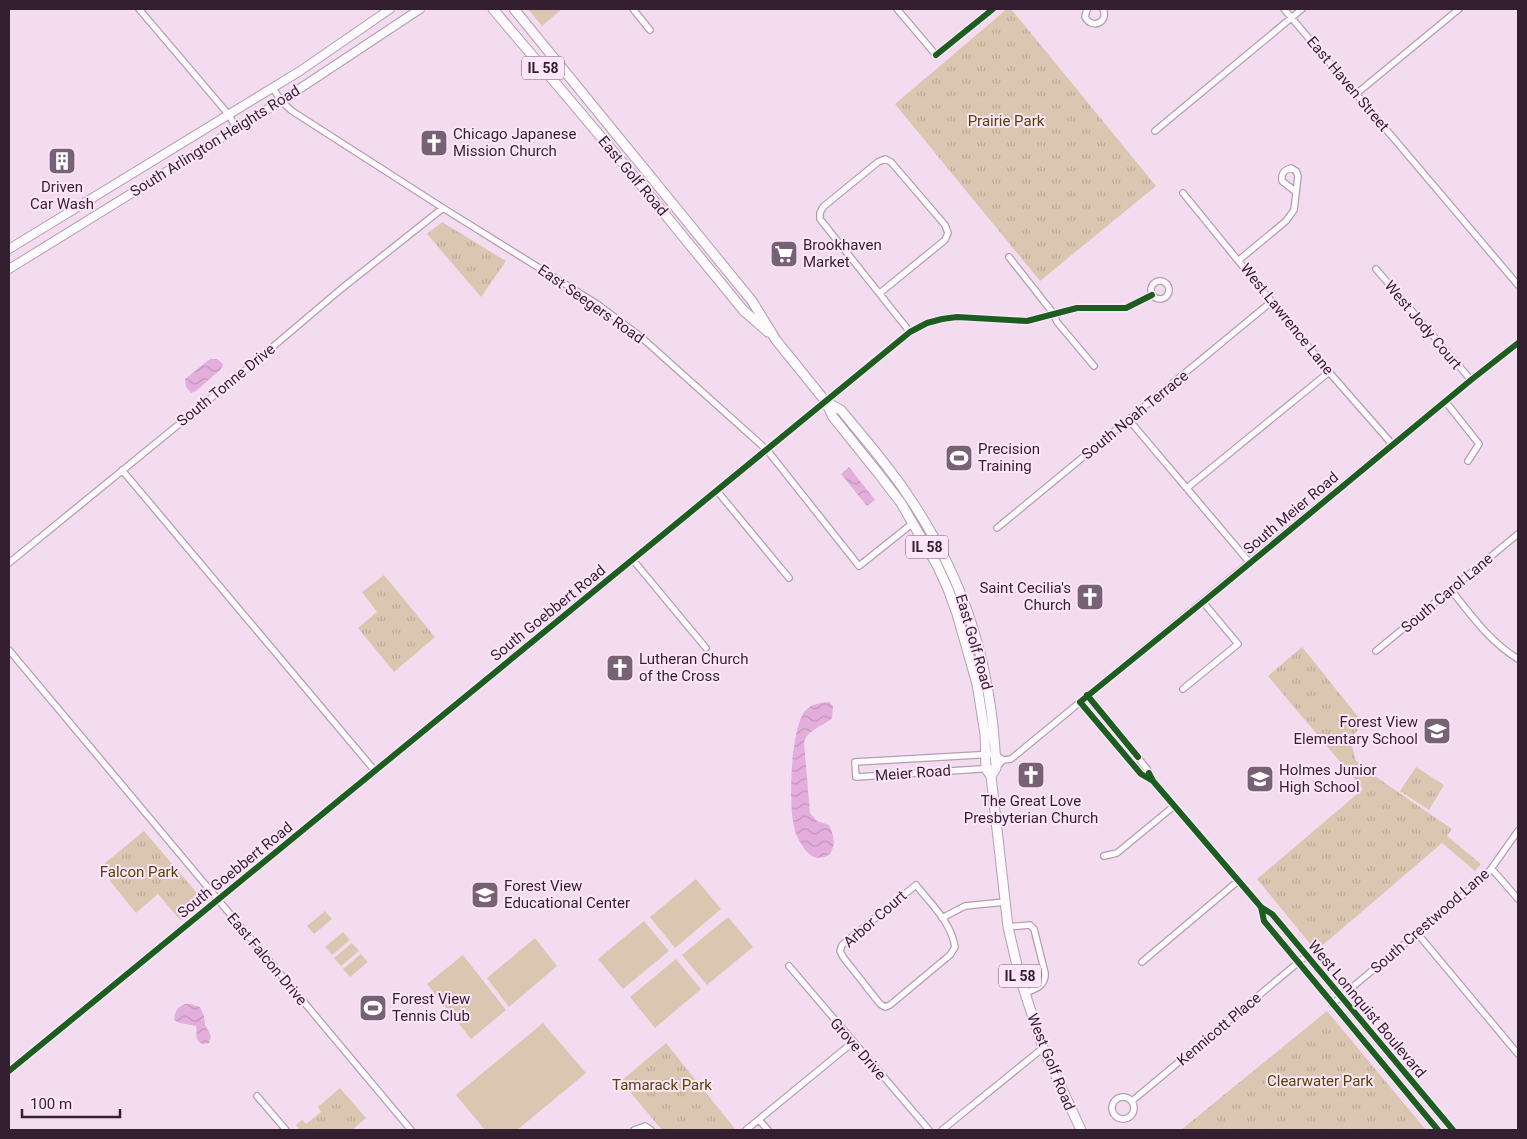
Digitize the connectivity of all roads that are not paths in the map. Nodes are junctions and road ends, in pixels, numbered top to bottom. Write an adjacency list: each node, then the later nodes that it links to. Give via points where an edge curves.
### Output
1 (139, 9): 19 (street)
2 (390, 9): 16 (main road, South Arlington Heights Road)
3 (420, 9): 18 (main road, South Arlington Heights Road)
4 (493, 9): 36 (main road, East Golf Road / IL 58, via 743,310)
5 (514, 9): 36 (main road, East Golf Road / IL 58, via 752,301)
6 (633, 9): 15 (street)
7 (897, 9): 8 (street, via 936,54)
8 (992, 9)
9 (1086, 9): 10 (street, via 1087,20 1097,24 1104,19)
10 (1103, 9)
11 (1284, 9): 14 (street, East Haven Street)
12 (1302, 9): 14 (street)
13 (1459, 9): 17 (street)
14 (1291, 18): 17 (street, East Haven Street); 21 (street)
15 (650, 30)
16 (273, 88): 18 (street, East Seegers Road); 19 (main road, South Arlington Heights Road)
17 (1356, 94): 30 (street, East Haven Street)
18 (281, 100): 20 (main road, South Arlington Heights Road); 24 (street, East Seegers Road, via 292,111)
19 (229, 115): 20 (street); 25 (main road, South Arlington Heights Road)
20 (236, 128): 28 (main road, South Arlington Heights Road)
21 (1155, 130)
22 (1296, 192): 27 (street, via 1290,216)
23 (1183, 193): 27 (street, West Lawrence Lane)
24 (443, 208): 45 (street, East Seegers Road, via 597,304 641,336); 47 (street, South Tonne Drive)
25 (9, 249)
26 (1009, 257): 34 (street)
27 (1239, 260): 33 (street, West Lawrence Lane)
28 (9, 269)
29 (1376, 269): 40 (street, West Jody Court)
30 (1518, 285)
31 (880, 293): 31 (street, via 823,224 820,213 823,207 885,159 945,225 948,233 945,240); 35 (street)
32 (1152, 295): 34 (street, South Goebbert Road, via 1126,308 1077,308)
33 (1272, 302): 39 (street, West Lawrence Lane); 43 (street, South Noah Terrace)
34 (1053, 313): 35 (street, South Goebbert Road, via 1027,321 964,317 942,319); 38 (street)
35 (910, 332): 42 (street, South Goebbert Road)
36 (776, 340): 42 (main road, East Golf Road / IL 58)
37 (1517, 347): 40 (street, South Meier Road)
38 (1094, 366)
39 (1329, 372): 44 (street, West Lawrence Lane); 48 (street)
40 (1471, 380): 41 (street, South Meier Road)
41 (1446, 401): 44 (street, South Meier Road); 46 (street, via 1479,444)
42 (826, 402): 45 (street, South Goebbert Road); 50 (main road, East Golf Road / IL 58, via 833,417); 67 (main road, East Golf Road / IL 58, via 841,410 882,460 919,512 945,558 978,645 991,704)
43 (1129, 420): 48 (street); 51 (street, South Noah Terrace)
44 (1392, 444): 55 (street, South Meier Road)
45 (767, 450): 49 (street, South Goebbert Road); 50 (street, East Seegers Road, via 859,566)
46 (1468, 461)
47 (122, 470): 54 (street, South Tonne Drive); 69 (street)
48 (1187, 488): 55 (street)
49 (717, 491): 53 (street, South Goebbert Road); 56 (street)
50 (913, 523): 66 (main road, East Golf Road / IL 58, via 948,588 964,636 977,684)
51 (997, 528)
52 (1518, 534): 57 (street, South Carol Lane)
53 (633, 560): 59 (street); 69 (street, South Goebbert Road)
54 (9, 563)
55 (1250, 563): 58 (street, South Meier Road)
56 (789, 578)
57 (1451, 590): 61 (street, South Carol Lane); 62 (street, via 1489,636)
58 (1203, 602): 63 (street, via 1238,644); 64 (street, South Meier Road)
59 (706, 648)
60 (9, 650): 79 (street, East Falcon Drive)
61 (1376, 651)
62 (1518, 659)
63 (1183, 689)
64 (1087, 695): 65 (street, South Meier Road); 71 (street, West Lonnquist Boulevard, via 1147,769)
65 (1080, 702): 68 (street, South Meier Road, via 1011,759); 71 (street, West Lonnquist Boulevard, via 1141,774)
66 (986, 754): 67 (street); 70 (main road, East Golf Road / IL 58); 70 (street, Meier Road, via 855,762 856,777)
67 (995, 754): 68 (street); 70 (main road, East Golf Road / IL 58)
68 (1003, 760): 70 (street, South Meier Road)
69 (375, 771): 79 (street, South Goebbert Road)
70 (991, 771): 73 (main road, East Golf Road / IL 58)
71 (1152, 781): 72 (street, West Lonnquist Boulevard)
72 (1174, 806): 75 (street, via 1116,853); 77 (street, West Lonnquist Boulevard)
73 (994, 807): 80 (main road, West Golf Road / IL 58)
74 (1518, 831): 76 (street, South Crestwood Lane)
75 (1104, 856)
76 (1492, 869): 78 (street); 84 (street, South Crestwood Lane)
77 (1238, 881): 81 (street, West Lonnquist Boulevard); 86 (street)
78 (1518, 899)
79 (218, 900): 95 (street, South Goebbert Road); 100 (street, East Falcon Drive)
80 (1004, 902): 82 (street, via 965,906); 83 (main road, West Golf Road / IL 58)
81 (1261, 907): 85 (street, West Lonnquist Boulevard, via 1272,914); 87 (street, West Lonnquist Boulevard, via 1264,921)
82 (942, 918): 82 (street, Arbor Court, via 916,885 842,945 840,951 885,1007 955,948 953,935)
83 (1008, 927): 89 (main road, West Golf Road / IL 58); 89 (street, West Golf Road, via 1030,925 1034,929 1045,973 1044,983)
84 (1417, 933): 90 (street, South Crestwood Lane); 94 (street)
85 (1306, 956): 87 (street, Kennicott Place); 90 (street, West Lonnquist Boulevard)
86 (1142, 962)
87 (1298, 963): 91 (street, West Lonnquist Boulevard); 97 (street, Kennicott Place)
88 (788, 966): 92 (street, Grove Drive)
89 (1024, 993): 93 (main road, West Golf Road / IL 58)
90 (1341, 998): 91 (street, South Crestwood Lane); 109 (street, West Lonnquist Boulevard)
91 (1332, 1004): 108 (street, West Lonnquist Boulevard)
92 (852, 1042): 98 (street); 105 (street, Grove Drive)
93 (1043, 1048): 106 (street); 107 (main road, West Golf Road / IL 58)
94 (1518, 1054)
95 (9, 1071)
96 (257, 1096): 99 (street)
97 (1132, 1101)
98 (759, 1120): 103 (street); 104 (street)
99 (284, 1130)
100 (411, 1130)
101 (634, 1130): 102 (street, via 645,1126)
102 (651, 1130)
103 (746, 1130)
104 (768, 1130)
105 (929, 1130)
106 (942, 1130)
107 (1081, 1130)
108 (1438, 1130)
109 (1453, 1130)

